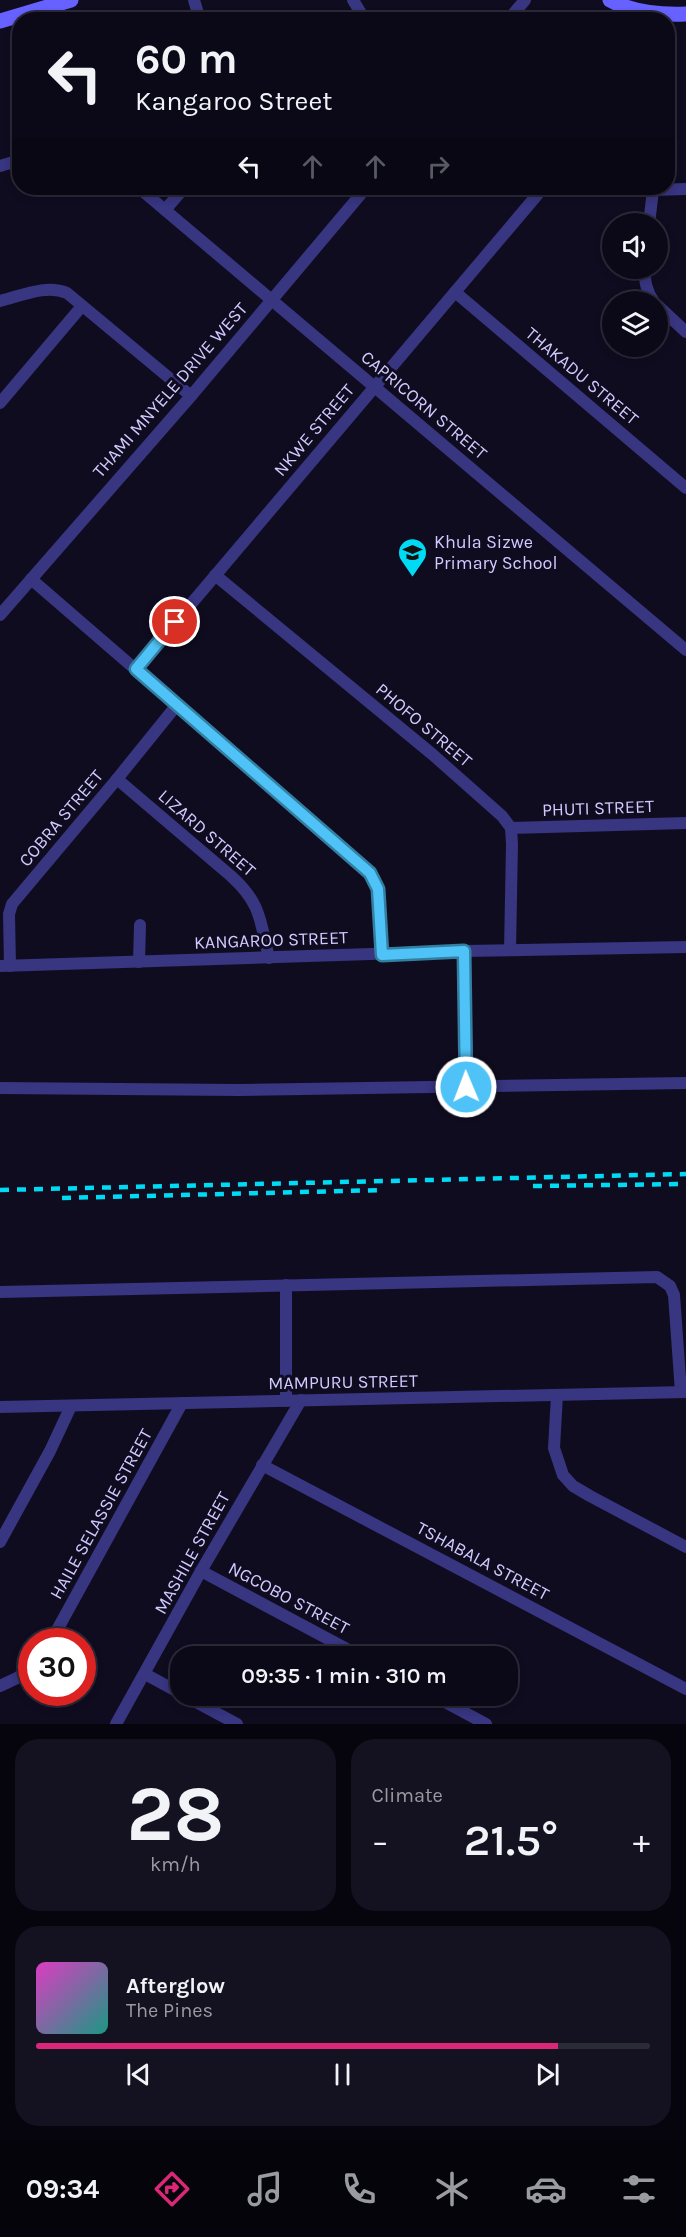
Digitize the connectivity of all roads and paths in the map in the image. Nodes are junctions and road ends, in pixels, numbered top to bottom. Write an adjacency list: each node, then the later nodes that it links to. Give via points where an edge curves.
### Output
1 (71, 0): 4 (street)
2 (525, 0): 5 (street)
3 (610, 0): 6 (street)
4 (30, 12)
5 (515, 12)
6 (642, 12)
7 (147, 195): 12 (street, CAPRICORN STREET)
8 (178, 195): 12 (street)
9 (360, 195): 15 (street, THAMI MNYELE DRIVE WEST)
10 (537, 195): 14 (street, NKWE STREET)
11 (652, 195): 13 (street)
12 (165, 210): 15 (street, CAPRICORN STREET)
13 (650, 213)
14 (455, 292): 20 (street, NKWE STREET); 23 (street, THAKADU STREET)
15 (271, 300): 20 (street, CAPRICORN STREET); 21 (street, THAMI MNYELE DRIVE WEST)
16 (0, 301): 17 (street, via 57,289)
17 (82, 306): 21 (street); 22 (street)
18 (668, 315): 19 (street)
19 (686, 332)
20 (375, 387): 24 (street, NKWE STREET); 27 (street, CAPRICORN STREET)
21 (191, 396): 25 (street, THAMI MNYELE DRIVE WEST)
22 (0, 402)
23 (686, 488)
24 (215, 575): 28 (street, NKWE STREET); 32 (street, PHOFO STREET, via 432,754)
25 (31, 579): 26 (street, THAMI MNYELE DRIVE WEST); 28 (street)
26 (0, 615)
27 (686, 650)
28 (136, 669): 29 (street)
29 (176, 706): 30 (street, COBRA STREET); 37 (street, via 370,873 378,889)
30 (117, 779): 38 (street, LIZARD STREET, via 249,893 257,906); 40 (street, COBRA STREET, via 12,904)
31 (686, 823): 32 (street, PHUTI STREET)
32 (511, 828): 35 (street)
33 (140, 925): 39 (street)
34 (686, 947): 35 (street, KANGAROO STREET)
35 (510, 950): 36 (street, KANGAROO STREET)
36 (464, 951): 37 (street, KANGAROO STREET); 42 (street)
37 (382, 955): 38 (street, KANGAROO STREET)
38 (269, 958): 39 (street, KANGAROO STREET)
39 (139, 962): 40 (street, KANGAROO STREET)
40 (5, 966)
41 (686, 1083): 42 (street)
42 (466, 1087): 43 (street)
43 (0, 1088)
44 (286, 1285): 45 (street); 46 (street, via 657,1277 670,1286 674,1295); 49 (street)
45 (0, 1293)
46 (684, 1392): 47 (street, MAMPURU STREET)
47 (557, 1395): 48 (street, MAMPURU STREET); 55 (street, via 555,1448 563,1475 590,1496)
48 (301, 1400): 49 (street, MAMPURU STREET); 53 (street, MASHILE STREET)
49 (286, 1401): 50 (street, MAMPURU STREET)
50 (182, 1403): 51 (street, MAMPURU STREET); 57 (street, HAILE SELASSIE STREET)
51 (71, 1406): 52 (street, MAMPURU STREET); 54 (street)
52 (0, 1407)
53 (262, 1465): 56 (street, MASHILE STREET); 63 (street, TSHABALA STREET)
54 (0, 1542)
55 (686, 1547)
56 (201, 1571): 58 (street, NGCOBO STREET); 59 (street, MASHILE STREET)
57 (58, 1628)
58 (341, 1646)
59 (145, 1674): 62 (street); 66 (street, MASHILE STREET)
60 (18, 1677): 61 (street)
61 (0, 1686)
62 (170, 1688)
63 (686, 1689)
64 (204, 1706): 67 (street)
65 (452, 1706): 68 (street)
66 (116, 1724)
67 (237, 1724)
68 (486, 1724)

